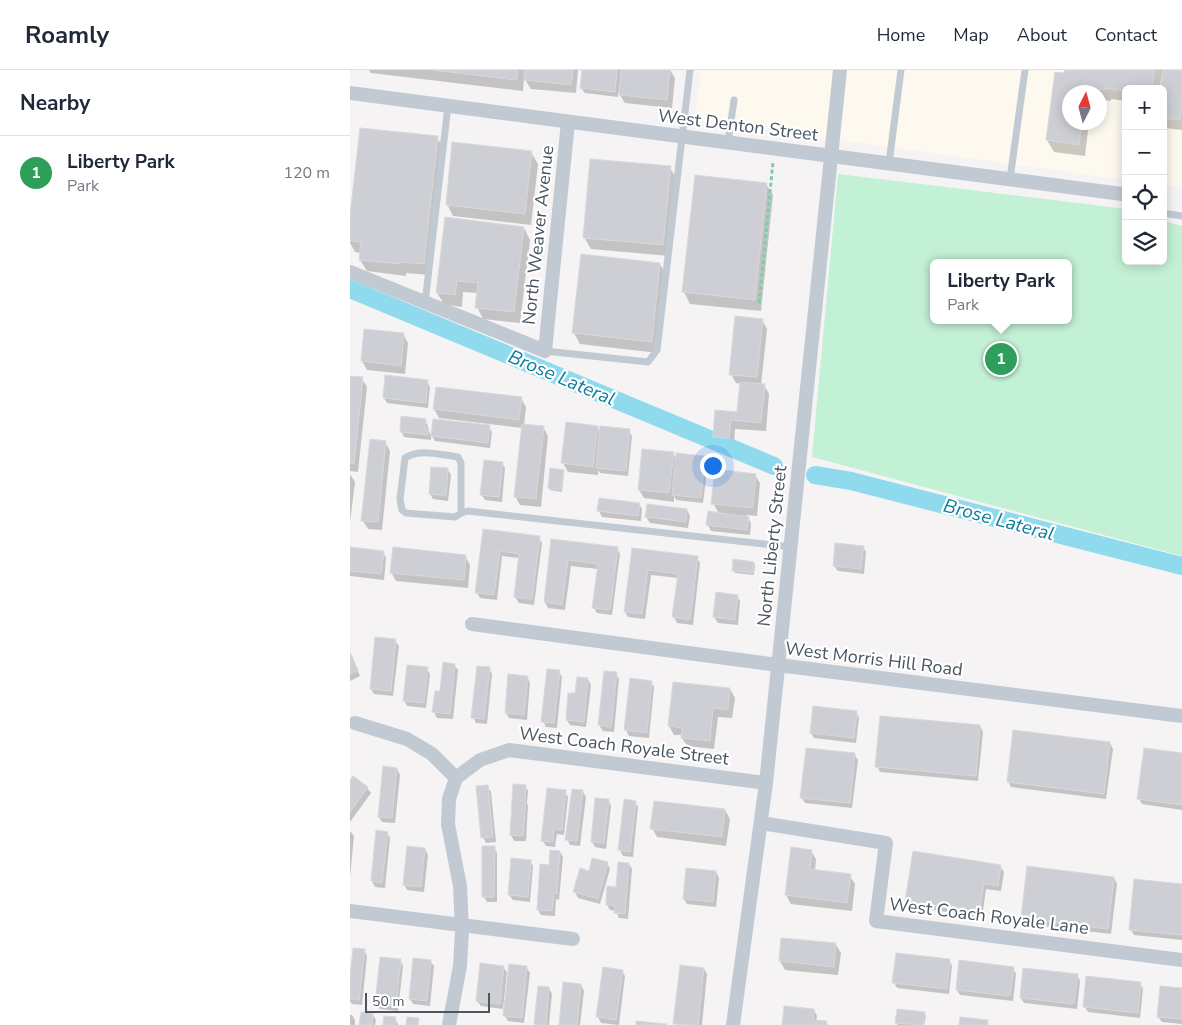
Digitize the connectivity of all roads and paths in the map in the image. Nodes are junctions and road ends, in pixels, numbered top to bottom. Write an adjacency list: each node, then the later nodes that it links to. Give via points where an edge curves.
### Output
1 (690, 70): 9 (lane)
2 (840, 70): 11 (street, North Liberty Street)
3 (901, 70): 13 (lane)
4 (1025, 70): 14 (lane)
5 (350, 93): 7 (street, West Denton Street)
6 (734, 100): 10 (lane)
7 (448, 106): 8 (street, West Denton Street); 19 (lane)
8 (568, 122): 9 (street, West Denton Street); 21 (street, North Weaver Avenue)
9 (682, 136): 10 (street, West Denton Street); 21 (lane, via 657,350 648,362)
10 (728, 142): 11 (street, West Denton Street)
11 (831, 156): 13 (street, West Denton Street); 23 (street, North Liberty Street)
12 (774, 161): 20 (path)
13 (889, 163): 14 (street, West Denton Street)
14 (1010, 179): 15 (street, West Denton Street)
15 (1122, 195)
16 (1167, 214): 17 (lane)
17 (1182, 216)
18 (350, 272): 19 (street)
19 (426, 303): 21 (street)
20 (759, 303)
21 (545, 351)
22 (461, 513): 22 (lane, via 455,517 402,510 400,499 405,458 422,452 458,457 461,462); 23 (lane, via 478,512)
23 (791, 547): 25 (street, North Liberty Street)
24 (472, 624): 25 (street, West Morris Hill Road)
25 (778, 665): 26 (street, West Morris Hill Road); 29 (street, North Liberty Street)
26 (1182, 716)
27 (355, 723): 28 (street, via 407,739 432,754)
28 (456, 778): 29 (street, West Coach Royale Street, via 480,760 509,750); 32 (street, via 449,799 448,824 460,886)
29 (766, 783): 30 (street, North Liberty Street)
30 (761, 823): 34 (street, West Coach Royale Lane, via 886,842 876,921); 36 (street, North Liberty Street)
31 (350, 911): 32 (street)
32 (461, 925): 33 (street); 35 (street, via 460,966)
33 (573, 940)
34 (1182, 960)
35 (449, 1025)
36 (733, 1025)

